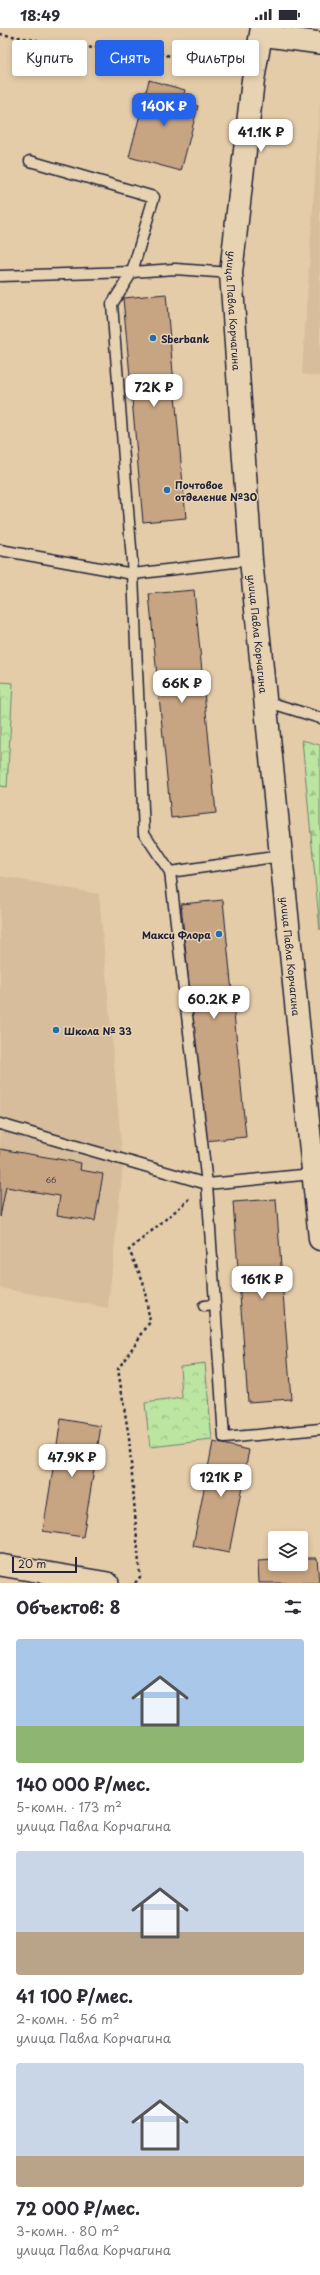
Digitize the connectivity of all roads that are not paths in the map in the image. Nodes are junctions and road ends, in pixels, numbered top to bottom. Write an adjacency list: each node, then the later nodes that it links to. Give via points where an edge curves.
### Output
1 (261, 31): 2 (street); 5 (main road, улица Павла Корчагина, via 253,80)
2 (320, 43)
3 (30, 161): 4 (lane, via 154,198)
4 (132, 272): 5 (lane, via 176,269); 6 (lane); 9 (lane, via 112,304)
5 (232, 273): 8 (main road, улица Павла Корчагина)
6 (0, 276)
7 (0, 550): 9 (lane)
8 (251, 560): 9 (lane); 10 (main road, улица Павла Корчагина)
9 (133, 574): 13 (lane, via 144,833)
10 (265, 701): 11 (lane); 12 (main road, улица Павла Корчагина)
11 (320, 718)
12 (281, 856): 13 (lane); 15 (main road, улица Павла Корчагина)
13 (170, 872): 16 (lane)
14 (0, 1124): 16 (lane)
15 (313, 1174): 16 (lane); 17 (main road, улица Павла Корчагина)
16 (207, 1184): 18 (lane)
17 (320, 1239)
18 (215, 1305): 19 (lane); 20 (lane, via 224,1438)
19 (204, 1306)
20 (320, 1429)
21 (0, 1565): 22 (street)
22 (108, 1583)

